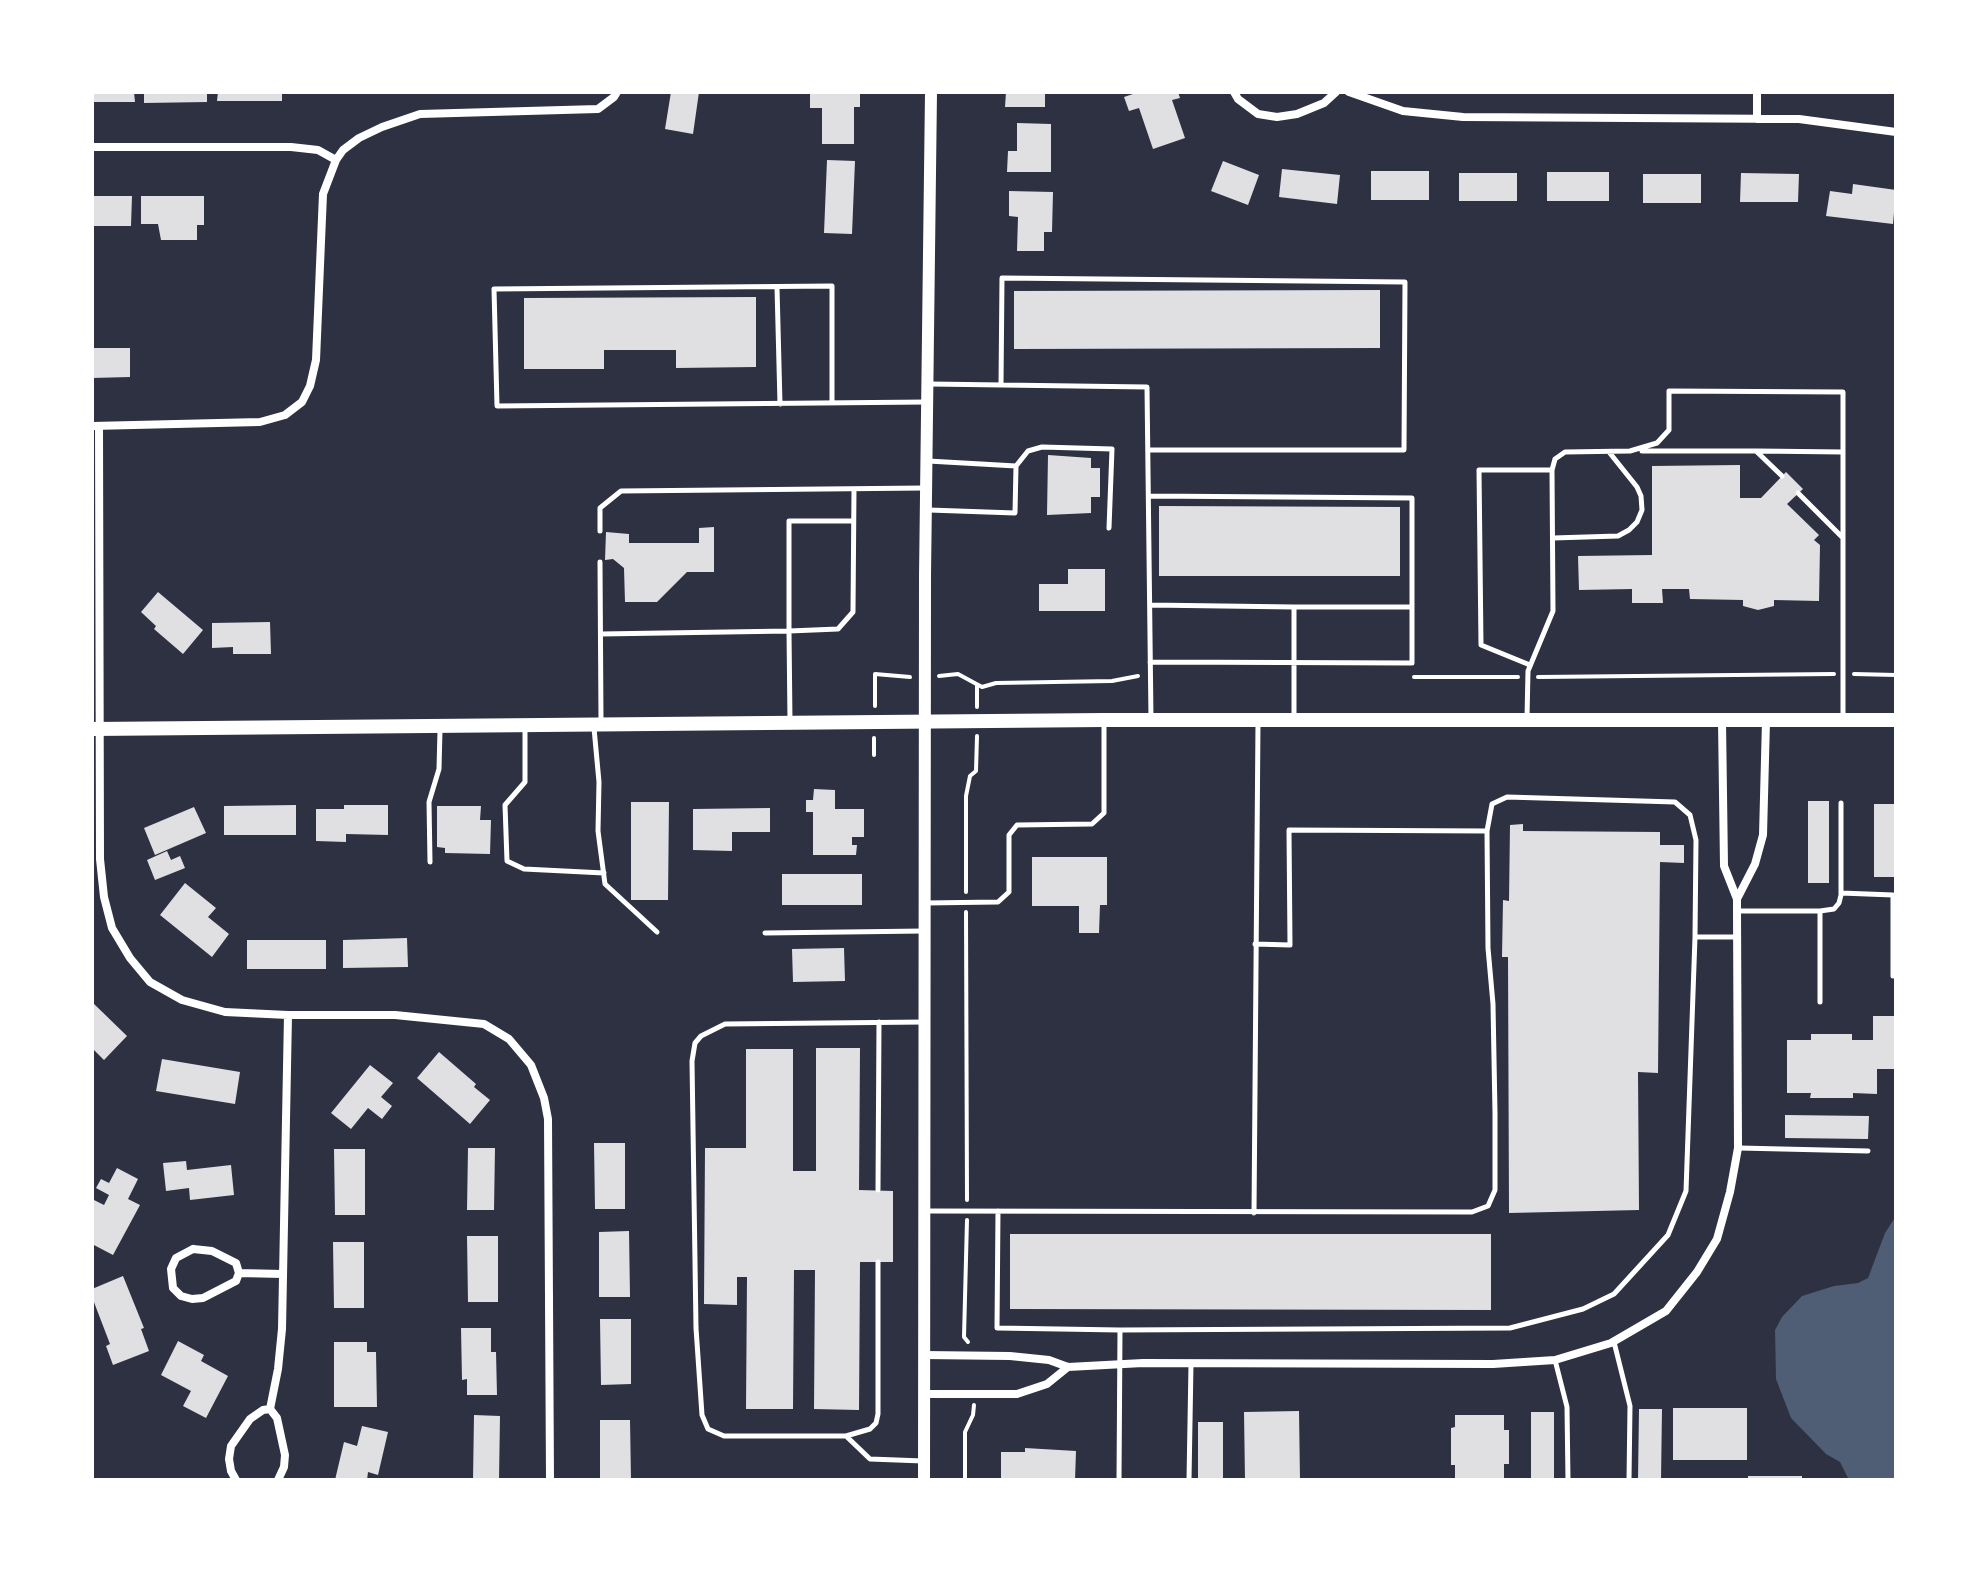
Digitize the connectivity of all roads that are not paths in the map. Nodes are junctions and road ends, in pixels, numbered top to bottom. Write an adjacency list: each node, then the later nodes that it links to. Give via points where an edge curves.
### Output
1 (617, 92): 10 (street, via 598,109 420,114 359,138)
2 (931, 92): 12 (street)
3 (1234, 92): 4 (street, via 1258,114 1277,117 1324,103)
4 (1336, 92)
5 (1349, 92): 7 (street, via 1403,111 1463,117)
6 (1757, 92): 7 (street)
7 (1757, 119): 8 (street, via 1811,120)
8 (1896, 132)
9 (92, 147): 10 (street, via 291,147 318,150)
10 (336, 160): 17 (street, via 323,194 316,360 302,402 285,415 260,422)
11 (777, 287): 15 (lane, via 832,286); 16 (lane); 16 (lane, via 494,289 497,406)
12 (929, 384): 13 (lane); 14 (street)
13 (1001, 385): 18 (lane, via 1147,387); 18 (lane, via 1002,278 1405,282 1404,450)
14 (928, 402): 15 (lane); 23 (street)
15 (832, 403): 16 (lane)
16 (780, 404)
17 (95, 426): 60 (street)
18 (1148, 450): 30 (lane)
19 (1609, 451): 20 (lane); 25 (lane, via 1565,452 1555,459); 35 (lane, via 1641,496 1637,522 1618,536)
20 (1630, 451): 21 (lane); 22 (lane, via 1666,436 1669,391 1843,392)
21 (1756, 451): 22 (lane); 26 (lane)
22 (1844, 452): 36 (lane)
23 (927, 461): 24 (lane); 27 (street)
24 (1016, 466): 31 (lane, via 1015,513); 33 (lane, via 1028,451 1042,447 1112,449)
25 (1552, 470): 35 (lane); 45 (lane, via 1479,470 1481,645)
26 (1782, 476)
27 (926, 488): 28 (lane); 31 (street)
28 (854, 489): 32 (lane); 34 (lane, via 621,491 600,508)
29 (1798, 493): 36 (lane)
30 (1149, 496): 38 (lane); 40 (lane, via 1412,498)
31 (926, 510): 50 (street)
32 (853, 521): 41 (lane, via 853,612 838,629); 41 (lane, via 789,521)
33 (1109, 528)
34 (600, 531)
35 (1553, 538): 45 (lane, via 1553,611)
36 (1843, 539): 54 (lane)
37 (600, 562): 42 (lane)
38 (1150, 605): 39 (lane); 43 (lane)
39 (1294, 607): 40 (lane); 44 (lane)
40 (1412, 607): 44 (lane, via 1412,663)
41 (789, 631): 42 (lane); 57 (lane)
42 (601, 634): 56 (lane)
43 (1150, 662): 44 (lane); 47 (lane)
44 (1294, 664): 55 (lane)
45 (1530, 665): 51 (lane)
46 (1104, 720): 47 (main road); 50 (main road); 67 (lane, via 1104,813 1092,824 1017,825 1009,835 1009,892 998,902)
47 (1151, 720): 48 (main road)
48 (1259, 720): 55 (main road); 75 (lane)
49 (1896, 720): 54 (main road)
50 (926, 721): 57 (main road); 67 (street)
51 (1527, 721): 52 (main road); 55 (main road)
52 (1722, 721): 53 (main road); 66 (street, via 1724,866)
53 (1766, 721): 54 (main road); 66 (street, via 1763,835)
54 (1843, 721)
55 (1294, 722)
56 (597, 723): 57 (main road); 58 (main road); 64 (lane, via 598,831)
57 (790, 723)
58 (525, 724): 59 (main road); 64 (lane, via 525,782 505,805 507,861 524,869)
59 (441, 725): 60 (main road); 63 (lane, via 439,769 429,802)
60 (96, 729): 78 (street, via 104,897 112,928 130,958 150,982 182,1000 225,1012)
61 (1841, 803): 65 (lane)
62 (1487, 831): 73 (lane, via 1492,804 1507,797 1675,802 1690,815 1696,840); 75 (lane, via 1289,830 1290,945); 86 (lane, via 1495,1113 1495,1190 1488,1206 1472,1212)
63 (430, 862)
64 (604, 873): 71 (lane, via 605,884)
65 (1841, 893): 69 (lane, via 1834,909); 76 (lane, via 1893,895)
66 (1737, 899): 68 (street)
67 (925, 903): 70 (street)
68 (1737, 911): 69 (lane); 74 (street)
69 (1820, 911): 77 (lane)
70 (925, 931): 72 (lane); 80 (street)
71 (657, 932)
72 (765, 933)
73 (1695, 937): 74 (lane); 90 (lane, via 1686,1191 1668,1235 1614,1294 1583,1309 1510,1328)
74 (1737, 937): 81 (street)
75 (1255, 944): 86 (lane)
76 (1893, 976)
77 (1820, 1002)
78 (288, 1015): 89 (street); 103 (street, via 395,1015 484,1024 509,1039 531,1065 548,1119)
79 (879, 1022): 80 (lane); 83 (lane); 99 (lane, via 725,1024 701,1036 692,1061 702,1415 708,1429 724,1436)
80 (925, 1022): 84 (street)
81 (1738, 1148): 82 (lane); 91 (street, via 1717,1239 1697,1272 1666,1311)
82 (1868, 1151)
83 (878, 1190)
84 (925, 1211): 85 (lane); 92 (street)
85 (998, 1211): 86 (lane); 90 (lane, via 997,1328)
86 (1254, 1213)
87 (878, 1262): 99 (lane, via 878,1414 870,1429)
88 (239, 1273): 88 (street, via 236,1263 224,1256 193,1249 176,1258 170,1278 181,1296 192,1299 229,1286); 89 (street)
89 (283, 1274): 98 (street, via 278,1369)
90 (1120, 1330): 95 (lane)
91 (1614, 1342): 93 (street); 108 (lane, via 1630,1406)
92 (924, 1355): 96 (street, via 1010,1356); 97 (street)
93 (1555, 1360): 94 (street); 107 (lane, via 1567,1407)
94 (1191, 1363): 95 (street); 106 (lane)
95 (1120, 1364): 96 (street); 105 (lane)
96 (1068, 1367): 97 (street, via 1047,1384 1017,1394)
97 (924, 1394): 100 (street)
98 (270, 1409): 101 (street, via 250,1419 231,1446); 102 (street, via 285,1455)
99 (846, 1436): 100 (lane, via 870,1459)
100 (924, 1461): 104 (street)
101 (236, 1480)
102 (278, 1480)
103 (550, 1480)
104 (924, 1480)
105 (1119, 1480)
106 (1189, 1480)
107 (1568, 1480)
108 (1629, 1480)

